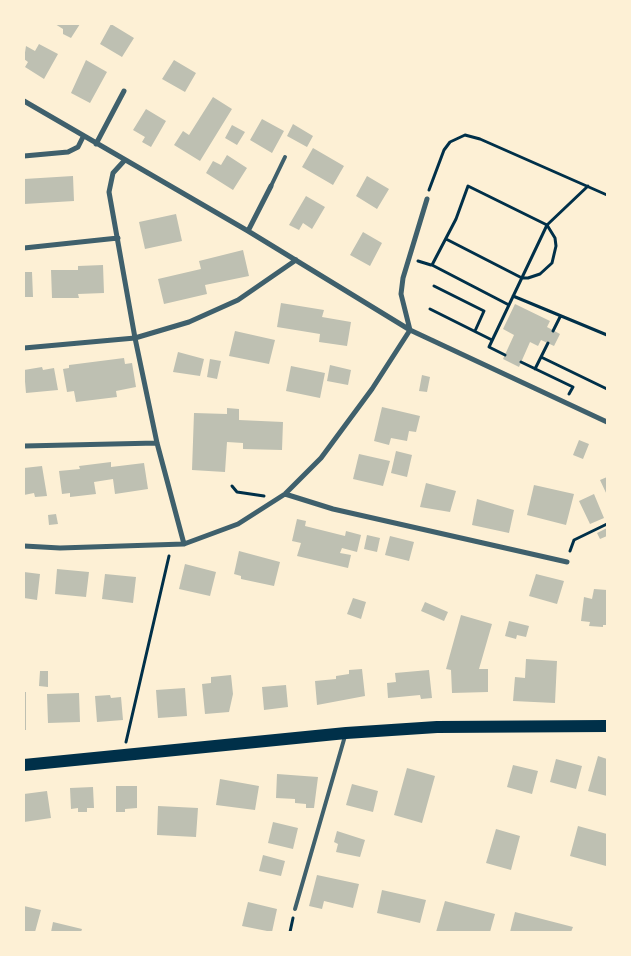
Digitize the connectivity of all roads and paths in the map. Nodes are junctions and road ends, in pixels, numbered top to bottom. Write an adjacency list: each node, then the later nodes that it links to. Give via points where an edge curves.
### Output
1 (124, 91): 4 (street)
2 (24, 101): 3 (street)
3 (83, 137): 4 (street); 5 (street, via 78,147 68,152)
4 (96, 144): 7 (street)
5 (24, 156)
6 (285, 157): 8 (lane)
7 (124, 161): 13 (street); 14 (street, via 113,173 109,192)
8 (271, 186): 13 (street)
9 (588, 186): 10 (path); 11 (path, via 480,138 465,135 450,142 444,150); 12 (path)
10 (607, 195)
11 (427, 198): 24 (street, via 404,278 402,294)
12 (547, 226): 15 (path, via 468,186); 18 (path); 18 (path, via 556,246 552,263 540,274)
13 (248, 231): 17 (street)
14 (118, 238): 16 (street); 28 (street)
15 (446, 239): 18 (path); 21 (path, via 432,265)
16 (24, 248)
17 (296, 260): 24 (street); 28 (street, via 238,300 189,322)
18 (522, 278): 20 (path)
19 (434, 286): 26 (path, via 484,312)
20 (513, 296): 21 (path); 23 (path)
21 (509, 305): 29 (path)
22 (430, 309): 26 (path)
23 (560, 317): 25 (path); 27 (path)
24 (410, 330): 37 (street); 43 (street, via 321,458)
25 (554, 330)
26 (475, 331): 29 (path)
27 (607, 335)
28 (135, 338): 31 (street); 39 (street)
29 (492, 340): 32 (path, via 489,347)
30 (548, 343): 33 (path)
31 (24, 348)
32 (505, 354)
33 (541, 357): 35 (path); 36 (path)
34 (521, 362): 35 (path)
35 (535, 369): 37 (path, via 573,387)
36 (607, 389)
37 (565, 404): 38 (street)
38 (607, 422)
39 (157, 443): 40 (street); 45 (street)
40 (24, 446)
41 (232, 486): 42 (path, via 237,492)
42 (260, 494)
43 (285, 494): 45 (street, via 238,524); 48 (street, via 333,509)
44 (607, 524): 48 (path, via 574,540)
45 (184, 544): 46 (street)
46 (172, 545): 47 (street); 51 (path)
47 (24, 546)
48 (567, 562)
49 (607, 726): 50 (main road, via 437,727)
50 (346, 733): 51 (main road); 53 (lane)
51 (123, 756): 52 (main road)
52 (24, 765)
53 (295, 909)

